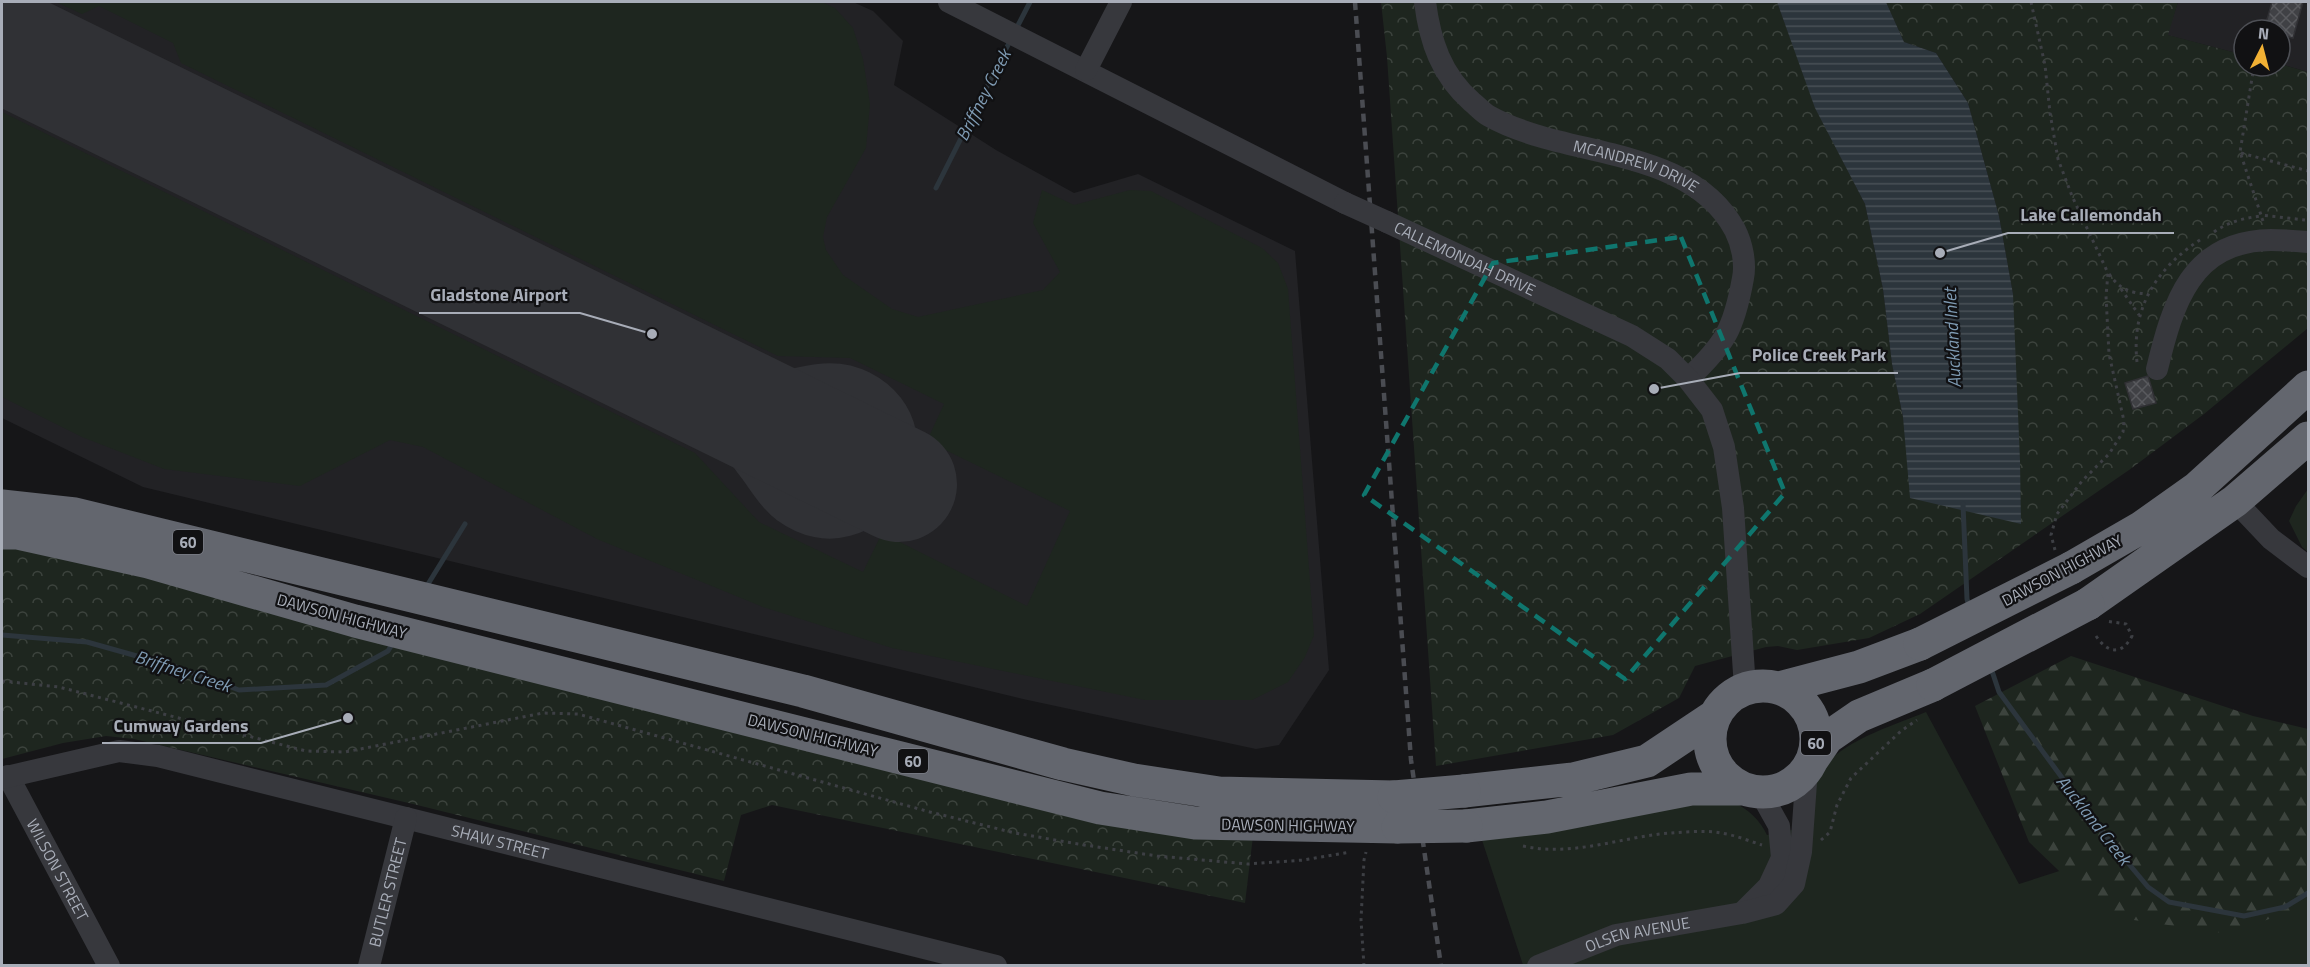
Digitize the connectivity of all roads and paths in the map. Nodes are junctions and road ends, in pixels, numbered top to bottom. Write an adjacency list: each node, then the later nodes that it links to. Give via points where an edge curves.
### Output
1 (949, 2): 5 (street, CALLEMONDAH DRIVE)
2 (1120, 2): 5 (street)
3 (1425, 2): 16 (street, MCANDREW DRIVE, via 1433,47 1446,74 1488,116 1534,135 1651,165 1710,197 1727,215 1739,239 1744,269 1738,305 1727,335)
4 (2031, 2): 11 (path, via 2045,65 2058,159)
5 (1086, 70): 16 (street, CALLEMONDAH DRIVE, bridge, via 1345,203 1632,336 1668,359)
6 (2252, 78): 7 (path)
7 (2240, 152): 8 (path); 9 (path, via 2261,216)
8 (2308, 171)
9 (2308, 221)
10 (2308, 242): 15 (street, via 2270,240 2238,245 2199,268 2174,310)
11 (2108, 273): 12 (path); 22 (path, via 2109,354 2124,421 2109,454 2057,514 2051,535)
12 (2120, 288): 13 (path); 14 (path)
13 (2148, 294)
14 (2139, 315)
15 (2157, 369)
16 (1688, 379): 27 (street, CALLEMONDAH DRIVE, via 1712,410 1724,447 1733,508)
17 (2308, 387): 22 (highway, DAWSON HIGHWAY, via 2197,488 2142,527)
18 (2308, 438): 19 (highway, 60)
19 (2235, 501): 23 (street, via 2271,539); 24 (highway, 60)
20 (2, 506): 33 (highway, DAWSON HIGHWAY / 60, via 75,514 373,586 803,691 1134,780)
21 (2, 533): 33 (highway, DAWSON HIGHWAY / 60, via 148,562 355,621 1100,808 1195,823)
22 (2063, 560): 28 (highway, DAWSON HIGHWAY, bridge, via 1920,644 1858,667)
23 (2308, 567)
24 (2096, 613): 25 (path, via 2126,624 2132,636 2121,649 2113,650 2102,645); 30 (highway, 60, bridge, via 1859,716 1827,738)
25 (2096, 636)
26 (2, 681): 36 (path, via 59,687 306,751 345,752 543,713 578,714 930,812 1057,841 1248,864)
27 (1745, 688): 28 (highway); 29 (highway, 60, via 1726,699)
28 (1779, 688): 30 (highway, 60, via 1801,702 1815,725 1816,743)
29 (1713, 717): 32 (highway, via 1710,751 1717,767 1729,780); 33 (highway, DAWSON HIGHWAY / 60, bridge, via 1647,761 1573,779 1464,791)
30 (1810, 765): 32 (highway, 60, via 1794,782 1778,790); 37 (street, OLSEN AVENUE, via 1794,884 1776,904)
31 (5, 777): 34 (street, SHAW STREET, via 119,751 158,756); 38 (street, WILSON STREET)
32 (1752, 790): 33 (highway, DAWSON HIGHWAY / 60, bridge, via 1691,789 1547,817 1466,826); 37 (street, via 1779,826 1782,858 1769,886)
33 (1396, 812)
34 (406, 818): 39 (street, BUTLER STREET); 40 (street, SHAW STREET)
35 (1370, 849): 41 (path, via 1364,860)
36 (1354, 851)
37 (1742, 913): 42 (street, OLSEN AVENUE, via 1616,935)
38 (109, 966)
39 (369, 966)
40 (996, 966)
41 (1364, 966)
42 (1538, 966)

